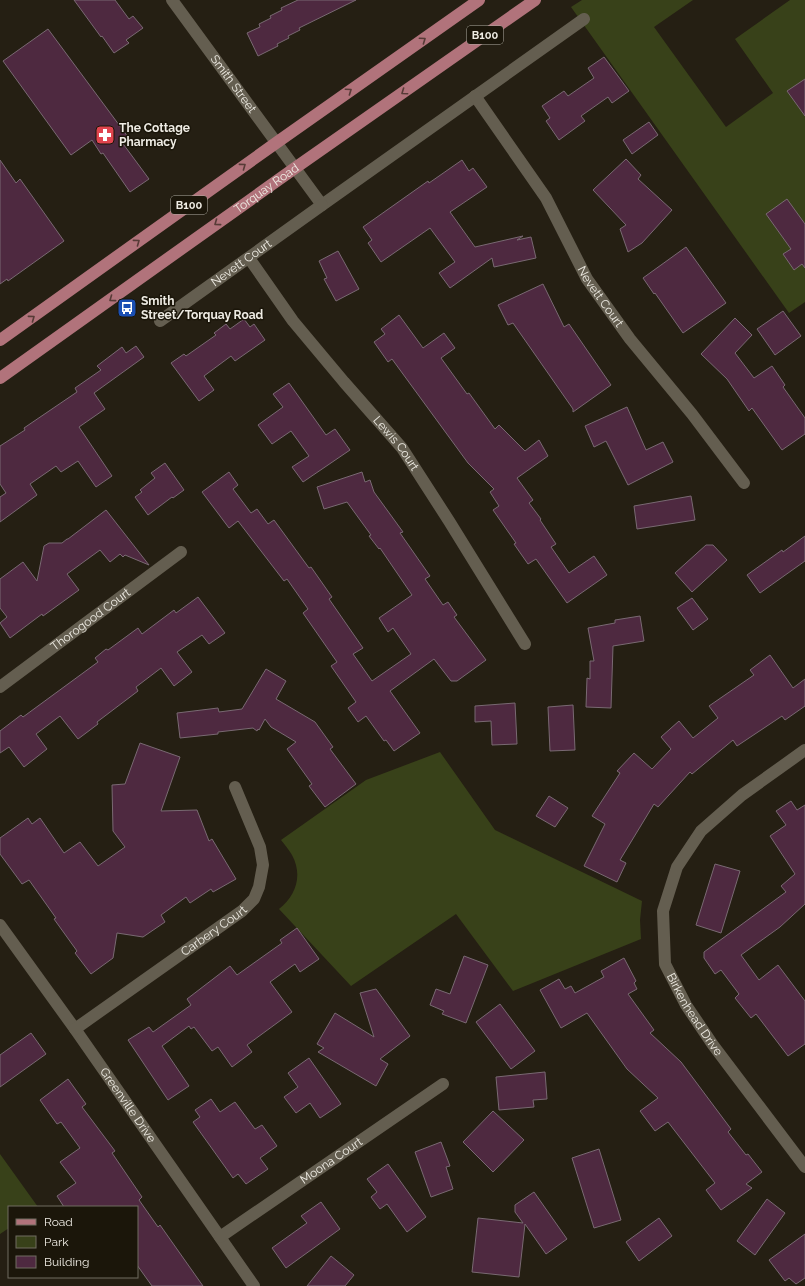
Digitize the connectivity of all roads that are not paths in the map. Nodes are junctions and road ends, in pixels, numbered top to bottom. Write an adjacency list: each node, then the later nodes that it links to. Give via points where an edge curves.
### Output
1 (172, 0): 6 (street, Smith Street)
2 (479, 0): 6 (main road, B100, one-way to 2)
3 (535, 0): 7 (main road, Torquay Road / B100, one-way to 7)
4 (584, 19): 5 (street, Nevett Court)
5 (475, 96): 8 (street, Nevett Court); 13 (street, Nevett Court, via 546,198 587,278 630,339 692,414)
6 (276, 143): 7 (street, Smith Street); 11 (main road, B100, one-way to 6)
7 (295, 168): 8 (street); 12 (main road, Torquay Road / B100, one-way to 12)
8 (322, 205): 9 (street, Nevett Court)
9 (249, 258): 10 (street, Nevett Court); 15 (street, Lewis Court, via 293,321 402,448)
10 (160, 321)
11 (0, 340)
12 (0, 378)
13 (744, 484)
14 (181, 552): 16 (street, Thorogood Court)
15 (524, 644)
16 (0, 687)
17 (805, 750): 22 (street, Birkenhead Drive, via 742,795 701,831 677,867 663,911 666,964 686,1006)
18 (235, 787): 20 (street, Carbery Court, via 260,847 263,866 254,899 242,911)
19 (0, 925): 20 (street, Greenville Drive)
20 (75, 1029): 23 (street, Greenville Drive)
21 (443, 1084): 23 (street, Moona Court)
22 (805, 1166)
23 (220, 1237): 24 (street, Greenville Drive)
24 (254, 1286)

